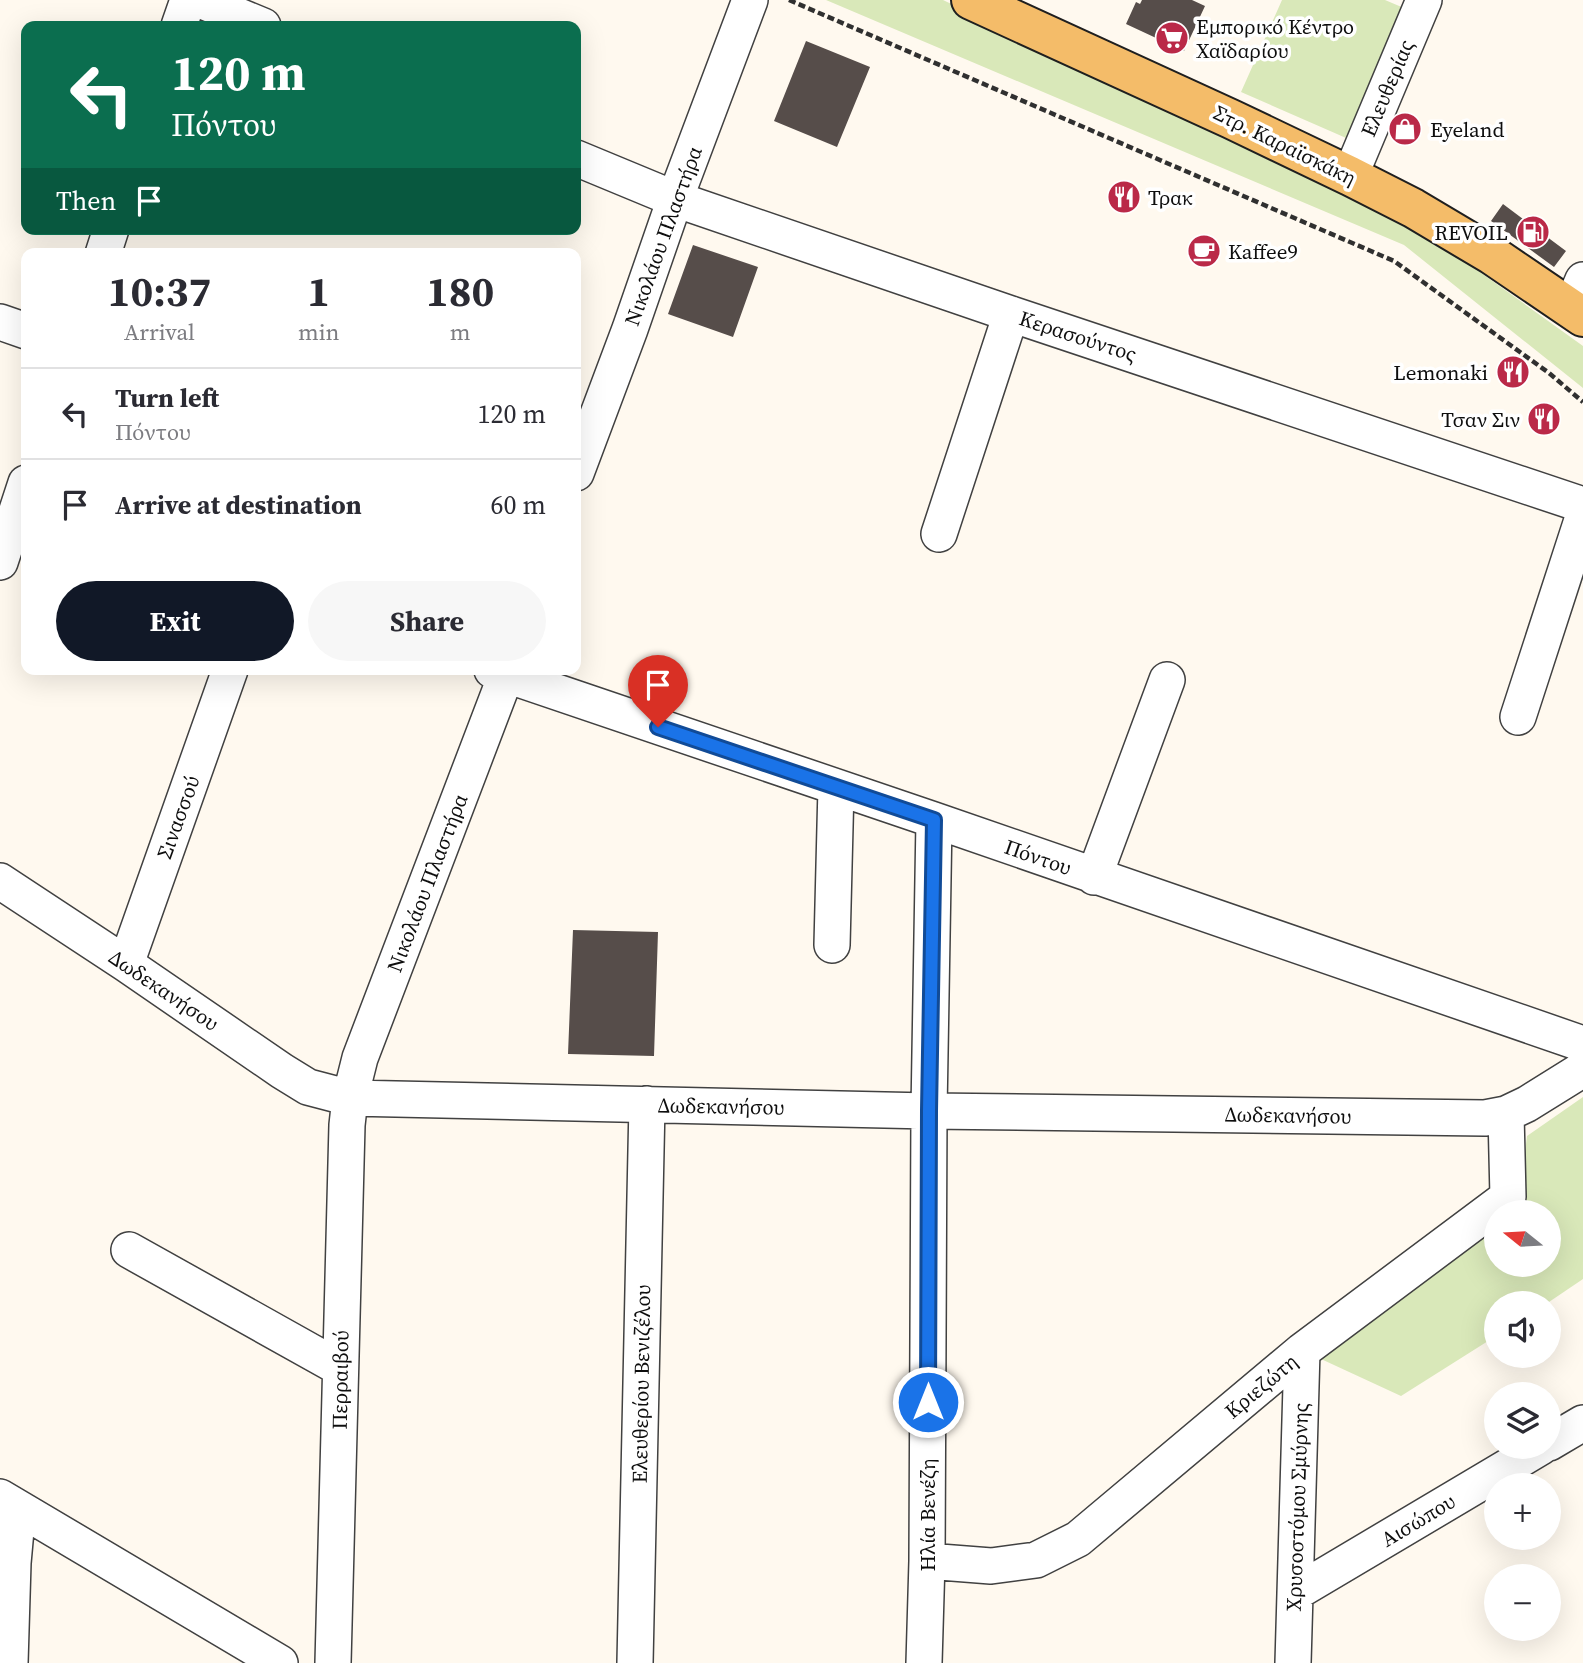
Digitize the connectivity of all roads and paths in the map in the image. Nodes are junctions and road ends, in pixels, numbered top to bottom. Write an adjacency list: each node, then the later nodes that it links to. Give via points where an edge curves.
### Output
1 (188, 0): 7 (street)
2 (200, 0): 8 (street)
3 (750, 0): 11 (street, Νικολάου Πλαστήρα)
4 (789, 0): 16 (path, via 1394,261)
5 (1424, 0): 10 (street, Ελευθερίας)
6 (977, 1): 10 (main road, Στρ. Καραϊσκάκη)
7 (181, 21)
8 (251, 21)
9 (581, 160): 11 (street, Κερασούντος)
10 (1350, 176): 12 (main road, Στρ. Καραϊσκάκη)
11 (675, 200): 13 (street, Κερασούντος); 17 (street, Νικολάου Πλαστήρα, via 630,328)
12 (1579, 302)
13 (1011, 314): 18 (street, Κερασούντος); 21 (street)
14 (0, 322): 15 (street)
15 (21, 329)
16 (1583, 402)
17 (581, 445)
18 (1583, 505)
19 (21, 509): 22 (street)
20 (1583, 517): 27 (street)
21 (939, 534)
22 (0, 562)
23 (228, 675): 33 (street, Σινασσού)
24 (501, 675): 36 (street, Νικολάου Πλαστήρα, via 360,1058)
25 (511, 675): 28 (street, Πόντου)
26 (1167, 680): 30 (street)
27 (1518, 717)
28 (836, 787): 29 (street, Πόντου); 32 (street)
29 (934, 820): 30 (street, Πόντου); 38 (street, Ηλία Βενέζη)
30 (1094, 877): 34 (street, Πόντου)
31 (0, 881): 33 (street, Δωδεκανήσου)
32 (832, 945)
33 (126, 964): 36 (street, Δωδεκανήσου, via 299,1082)
34 (1583, 1044)
35 (1583, 1069): 39 (street)
36 (350, 1098): 37 (street, Δωδεκανήσου); 42 (street, Περραιβού)
37 (648, 1104): 38 (street, Δωδεκανήσου); 52 (street, Ελευθερίου Βενιζέλου)
38 (929, 1111): 39 (street, Δωδεκανήσου, via 1485,1118); 47 (street, Ηλία Βενέζη)
39 (1506, 1114): 41 (street, Κριεζώτη, via 1508,1197)
40 (129, 1250): 42 (street)
41 (1302, 1352): 47 (street, Κριεζώτη, via 1078,1539 1036,1560 991,1566); 48 (street, Χρυσοστόμου Σμύρνης)
42 (340, 1368): 51 (street, Περραιβού)
43 (1583, 1423): 44 (street)
44 (1561, 1436)
45 (1522, 1459): 48 (street, Αισώπου)
46 (9, 1502): 49 (street, via 13,1563); 50 (street)
47 (927, 1561): 53 (street, Ηλία Βενέζη)
48 (1295, 1593): 54 (street, Χρυσοστόμου Σμύρνης)
49 (10, 1663)
50 (280, 1663)
51 (333, 1663)
52 (635, 1663)
53 (924, 1663)
54 (1293, 1663)

